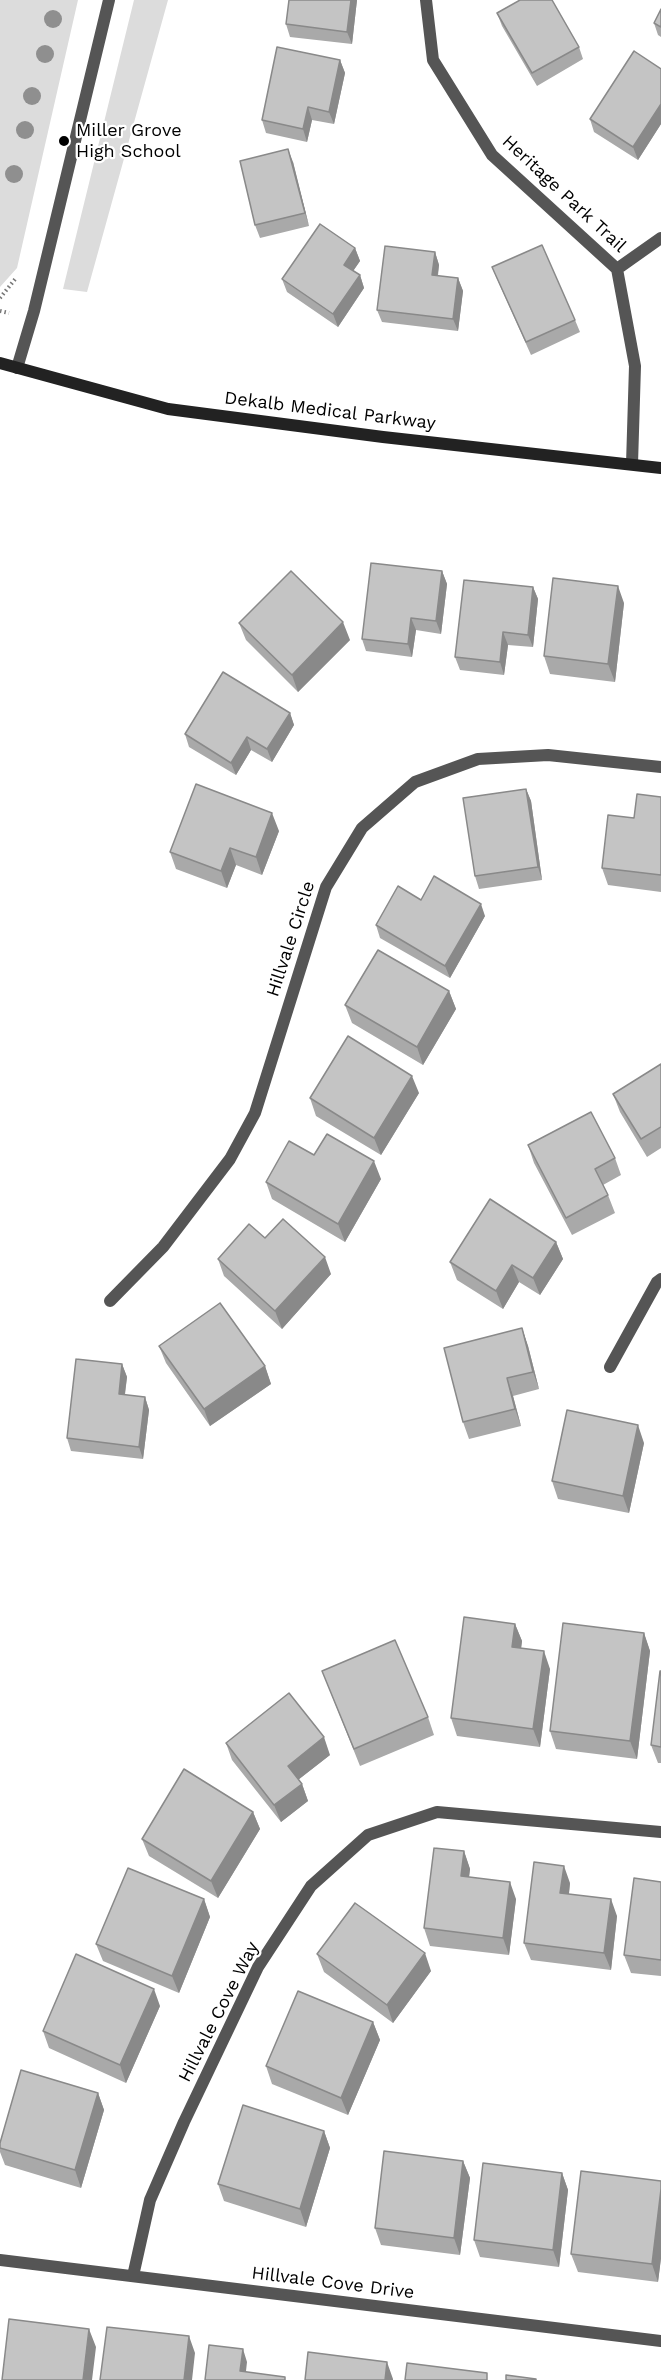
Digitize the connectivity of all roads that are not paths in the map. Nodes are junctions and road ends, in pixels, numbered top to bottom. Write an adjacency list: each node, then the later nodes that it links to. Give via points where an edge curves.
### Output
1 (109, 0): 6 (street)
2 (426, 0): 4 (street, Heritage Park Trail, via 433,60 492,155)
3 (661, 238): 4 (street)
4 (617, 269): 7 (street, Heritage Park Trail, via 635,366)
5 (0, 363): 6 (main road, Dekalb Medical Parkway)
6 (17, 368): 7 (main road, Dekalb Medical Parkway, via 168,409)
7 (632, 464): 8 (main road, Dekalb Medical Parkway)
8 (661, 468)
9 (661, 767): 11 (street, Hillvale Circle, via 548,755 478,759 415,782 362,828 326,887 255,1113 230,1158 163,1247)
10 (661, 1279): 12 (street)
11 (110, 1301)
12 (610, 1367)
13 (661, 1832): 15 (street, Hillvale Cove Way, via 438,1812 368,1835 310,1886 258,1967 150,2200)
14 (0, 2260): 15 (street, Hillvale Cove Drive)
15 (133, 2276): 16 (street, Hillvale Cove Drive)
16 (661, 2341)

